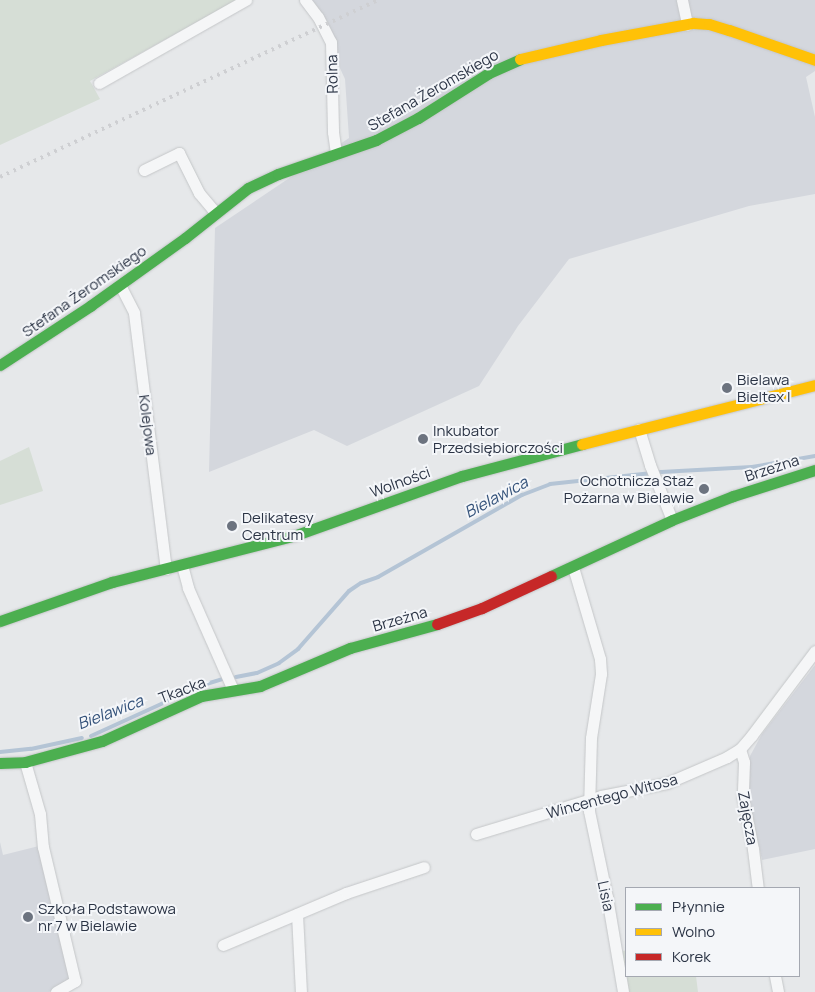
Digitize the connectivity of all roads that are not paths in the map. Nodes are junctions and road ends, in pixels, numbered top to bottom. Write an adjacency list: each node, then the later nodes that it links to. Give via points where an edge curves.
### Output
1 (246, 0): 6 (street)
2 (305, 0): 7 (street, Rolna, via 331,42)
3 (682, 0): 4 (street)
4 (687, 24): 5 (street, Stefana Żeromskiego, via 717,26); 7 (street, Stefana Żeromskiego, via 513,61 394,131)
5 (815, 60)
6 (99, 83)
7 (336, 154): 9 (street, Stefana Żeromskiego, via 264,179)
8 (144, 170): 9 (street, via 179,153 199,193)
9 (215, 212): 10 (street, Stefana Żeromskiego)
10 (120, 285): 11 (street, Stefana Żeromskiego); 18 (street, Kolejowa, via 134,313)
11 (0, 365)
12 (815, 385): 13 (street, Wolności)
13 (639, 429): 15 (street); 16 (street, Wolności, via 472,473 296,535)
14 (815, 470): 15 (street, Brzeżna)
15 (672, 520): 17 (street, Brzeżna)
16 (182, 565): 18 (street, Wolności); 21 (street, via 188,588)
17 (573, 567): 21 (street, Brzeżna, via 482,608 416,631 350,648 260,686); 25 (street, via 600,659 601,674 591,738)
18 (166, 569): 19 (street, Wolności, via 90,589)
19 (0, 621)
20 (815, 651): 22 (street, Wincentego Witosa)
21 (233, 690): 23 (street, Tkacka, via 201,696 102,742)
22 (740, 749): 25 (street, Wincentego Witosa, via 706,768 668,783); 28 (street, Zajęcza, via 744,762 743,799)
23 (25, 762): 24 (street, Tkacka); 32 (street, via 40,814 43,847 75,981)
24 (0, 763)
25 (589, 800): 26 (street, Wincentego Witosa); 34 (street, Lisia)
26 (476, 834)
27 (424, 867): 29 (street, via 346,893)
28 (758, 887)
29 (297, 914): 30 (street); 33 (street)
30 (224, 945)
31 (775, 977): 35 (street)
32 (56, 992)
33 (301, 992)
34 (623, 992)
35 (778, 992)

